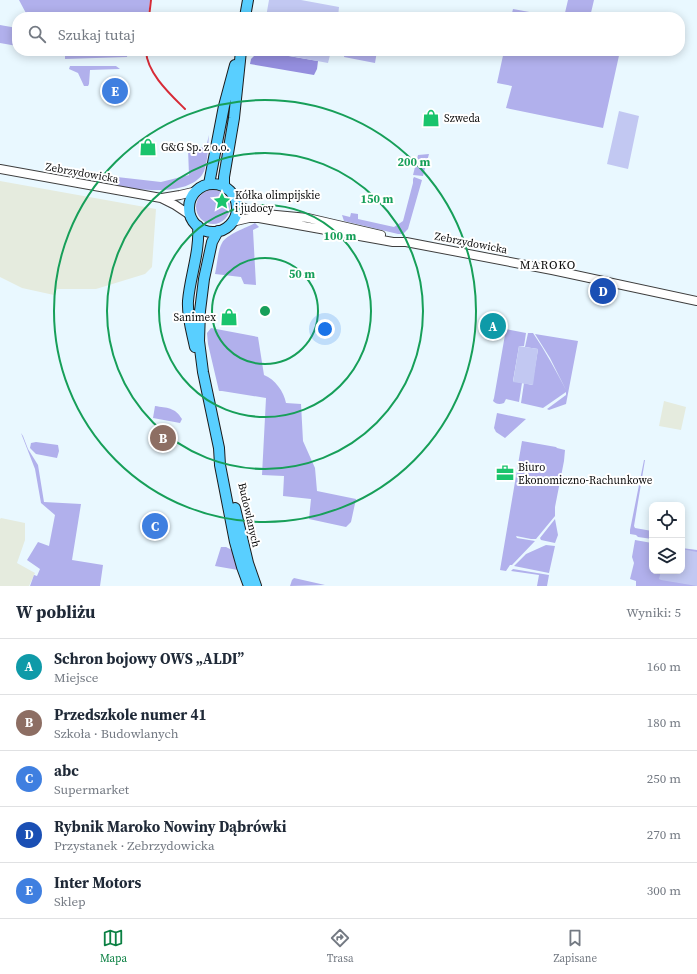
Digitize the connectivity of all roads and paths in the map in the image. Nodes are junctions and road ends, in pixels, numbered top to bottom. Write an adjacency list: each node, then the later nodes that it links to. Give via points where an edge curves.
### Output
1 (248, 0): 2 (main road)
2 (246, 12)
3 (239, 56): 6 (main road, via 224,106)
4 (240, 56): 7 (main road)
5 (0, 170): 9 (street, Zebrzydowicka)
6 (209, 184): 7 (main road); 8 (main road)
7 (224, 187): 10 (main road, via 231,193)
8 (197, 191): 9 (street, Zebrzydowicka); 11 (main road, via 190,200)
9 (161, 198): 11 (street, Zebrzydowicka)
10 (236, 204): 12 (main road); 15 (street, Zebrzydowicka, via 253,213 321,221)
11 (190, 215): 13 (main road)
12 (232, 222): 14 (main road); 15 (street, Zebrzydowicka, via 259,218 393,242)
13 (198, 226): 14 (main road); 17 (main road, Budowlanych, via 198,243 189,289 188,309 196,353)
14 (218, 231): 17 (main road, Budowlanych, via 211,245 201,299 199,341)
15 (406, 242): 16 (street, Zebrzydowicka, via 546,268)
16 (697, 301)
17 (203, 372): 18 (main road, Budowlanych)
18 (219, 448): 19 (main road, Budowlanych, via 235,542); 20 (main road, Budowlanych, via 225,463 249,568)
19 (249, 586)
20 (256, 586)

